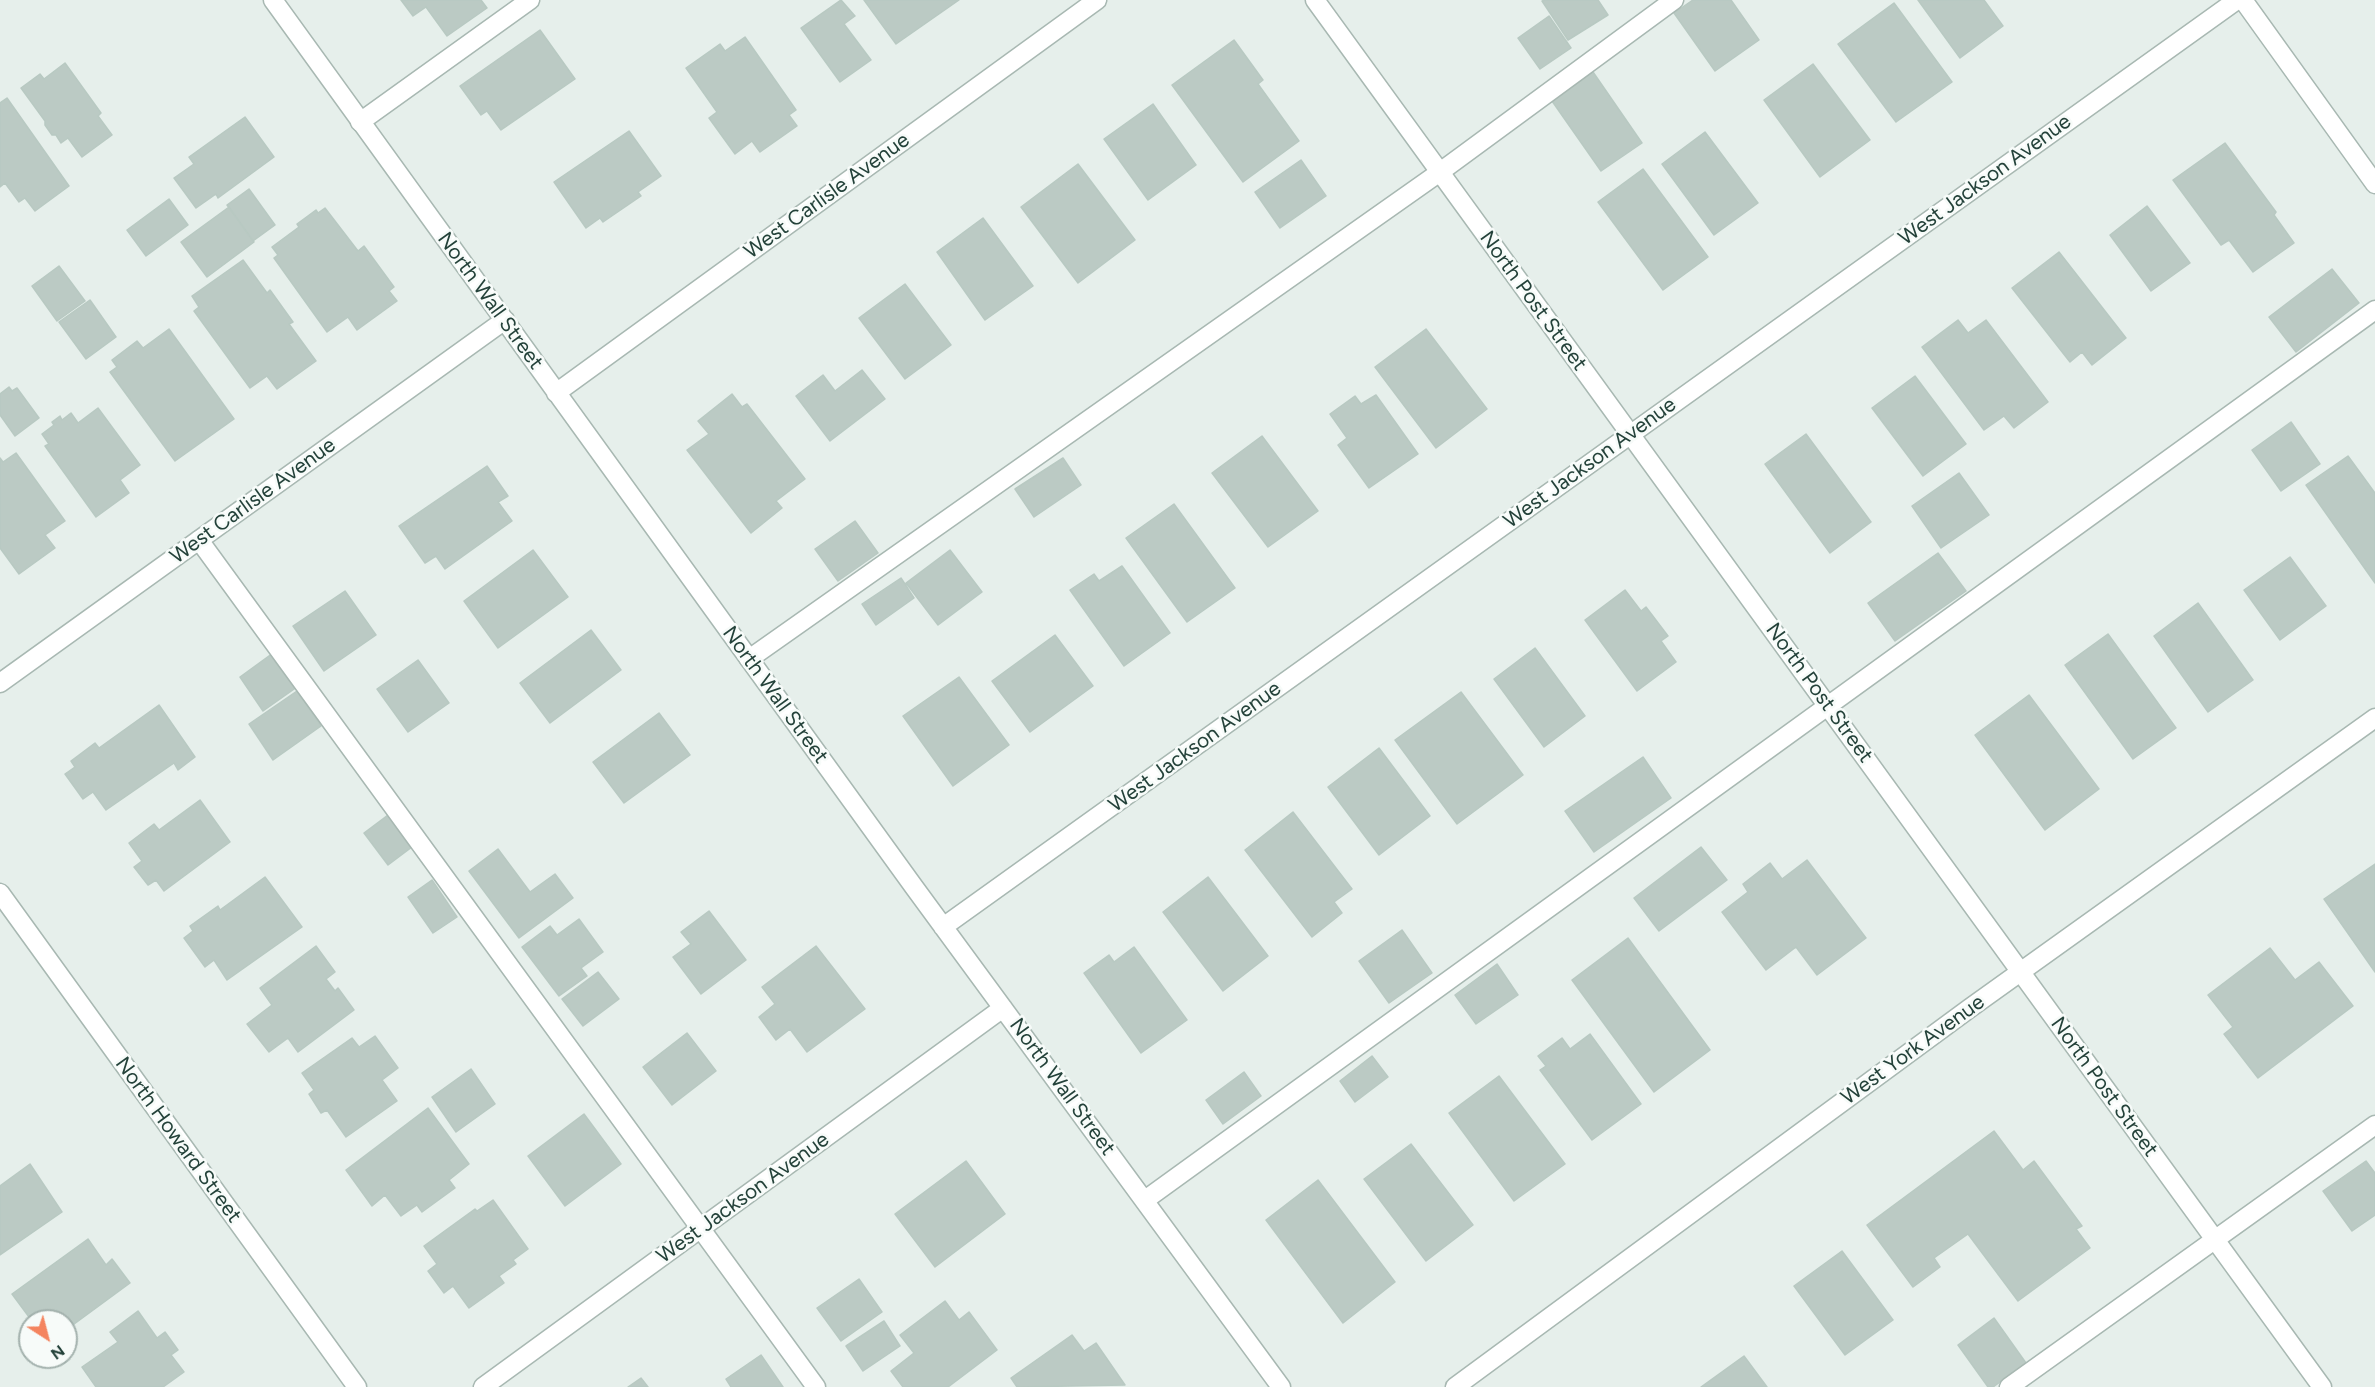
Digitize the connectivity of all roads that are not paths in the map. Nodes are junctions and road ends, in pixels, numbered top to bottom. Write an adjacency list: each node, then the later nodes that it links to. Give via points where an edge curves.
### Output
1 (273, 0): 8 (street, North Wall Street)
2 (530, 0): 8 (street)
3 (1097, 0): 13 (street, West Carlisle Avenue)
4 (1315, 0): 9 (street, North Post Street)
5 (1674, 0): 9 (street)
6 (2237, 0): 14 (street, West Jackson Avenue)
7 (2243, 0): 10 (street)
8 (360, 122): 12 (street, North Wall Street)
9 (1440, 172): 14 (street, North Post Street); 16 (street)
10 (2375, 184)
11 (2375, 310): 18 (street)
12 (506, 320): 13 (street, North Wall Street); 15 (street, West Carlisle Avenue)
13 (556, 393): 16 (street, North Wall Street)
14 (1629, 434): 18 (street, North Post Street); 21 (street, West Jackson Avenue)
15 (199, 540): 17 (street, West Carlisle Avenue); 26 (street)
16 (749, 658): 21 (street, North Wall Street)
17 (0, 683)
18 (1827, 705): 22 (street, North Post Street); 25 (street)
19 (2375, 718): 22 (street, West York Avenue)
20 (0, 893): 28 (street, North Howard Street)
21 (944, 927): 23 (street, North Wall Street)
22 (2021, 971): 27 (street, North Post Street); 32 (street, West York Avenue)
23 (1003, 1008): 25 (street, North Wall Street); 26 (street, West Jackson Avenue)
24 (2375, 1125): 27 (street)
25 (1145, 1200): 31 (street, North Wall Street)
26 (702, 1228): 29 (street, West Jackson Avenue); 30 (street)
27 (2214, 1239): 33 (street); 34 (street, North Post Street)
28 (357, 1387)
29 (483, 1387)
30 (816, 1387)
31 (1281, 1387)
32 (1455, 1387)
33 (2009, 1387)
34 (2322, 1387)

